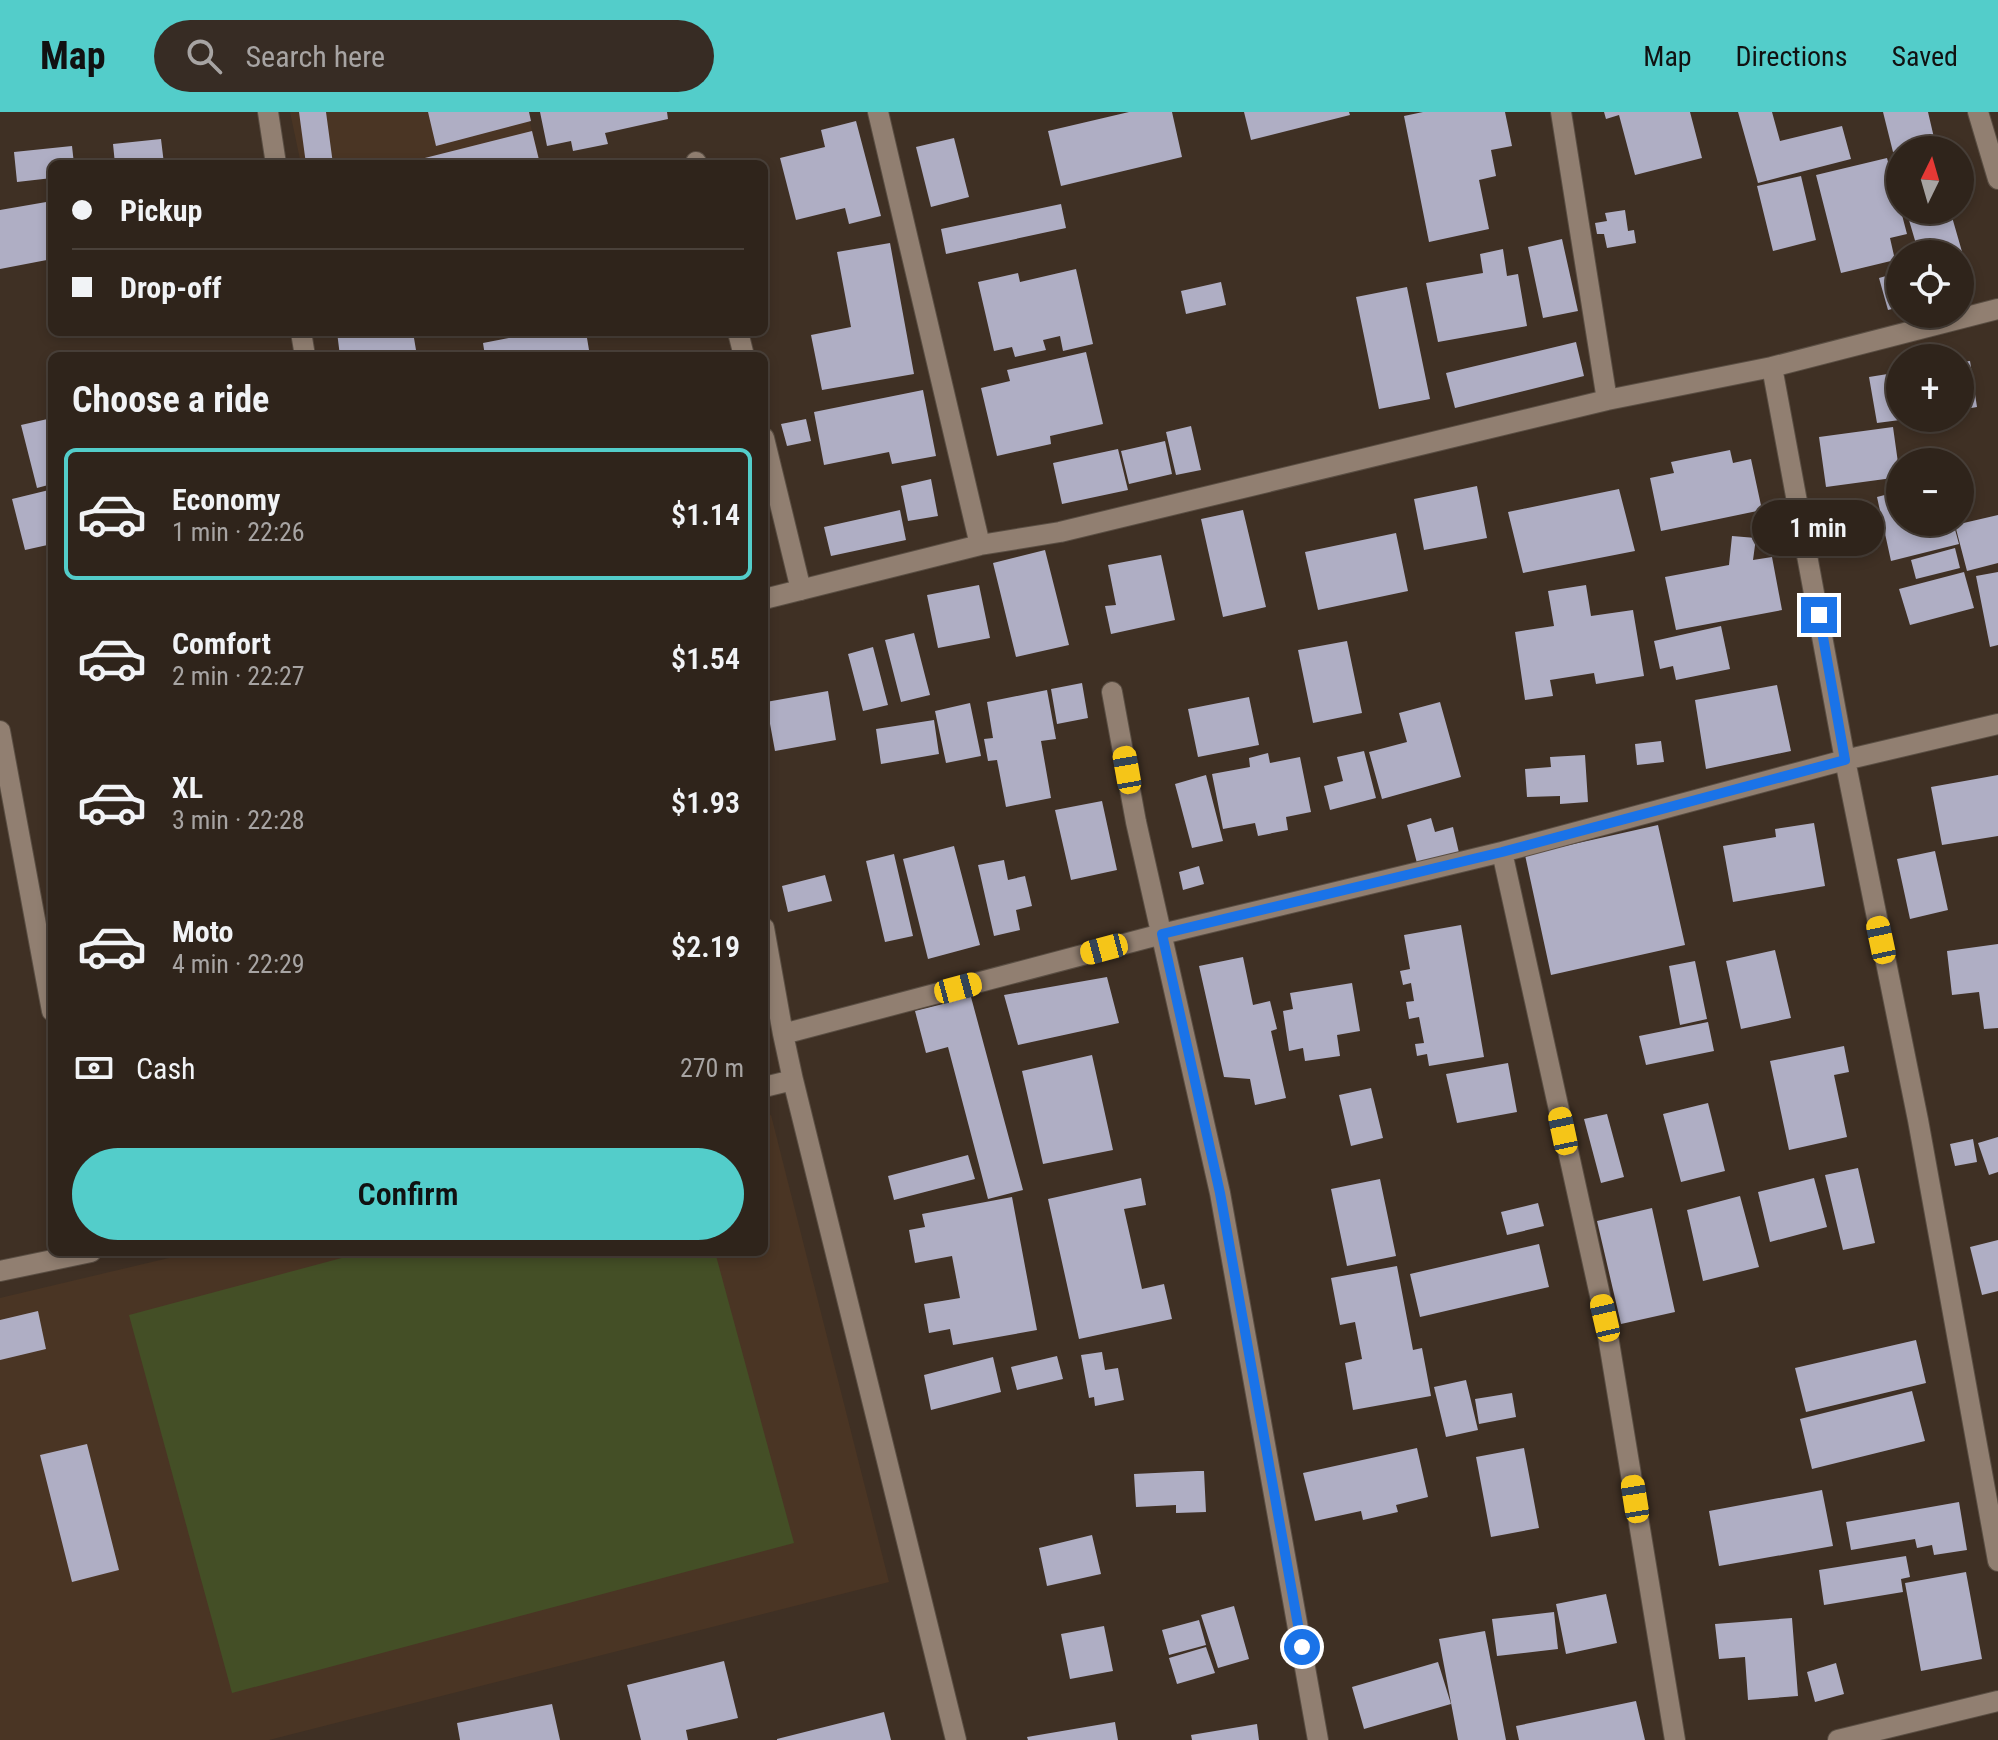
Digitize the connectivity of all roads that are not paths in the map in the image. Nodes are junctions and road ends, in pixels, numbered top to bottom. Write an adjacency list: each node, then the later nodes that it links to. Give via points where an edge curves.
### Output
1 (268, 112): 5 (street)
2 (878, 112): 11 (street)
3 (1561, 112): 9 (street)
4 (1978, 112): 6 (street)
5 (275, 160)
6 (1998, 179)
7 (1998, 309): 8 (street)
8 (1772, 367): 9 (street); 17 (street)
9 (1607, 400): 11 (street, via 1060,532)
10 (768, 454): 12 (street)
11 (980, 545): 12 (street)
12 (801, 590): 13 (street)
13 (768, 598)
14 (1112, 692): 19 (street)
15 (1998, 724): 17 (street)
16 (0, 731): 21 (street)
17 (1845, 760): 18 (street); 27 (street, via 1918,1120)
18 (1502, 852): 19 (street); 31 (street, via 1605,1318)
19 (1162, 934): 22 (street); 30 (street, via 1220,1193)
20 (768, 950): 22 (street)
21 (48, 989)
22 (783, 1034): 23 (street)
23 (793, 1080): 24 (street); 29 (street)
24 (768, 1086)
25 (72, 1256): 26 (street)
26 (0, 1271)
27 (1998, 1561)
28 (1998, 1701): 32 (street)
29 (956, 1740)
30 (1318, 1740)
31 (1675, 1740)
32 (1838, 1740)

